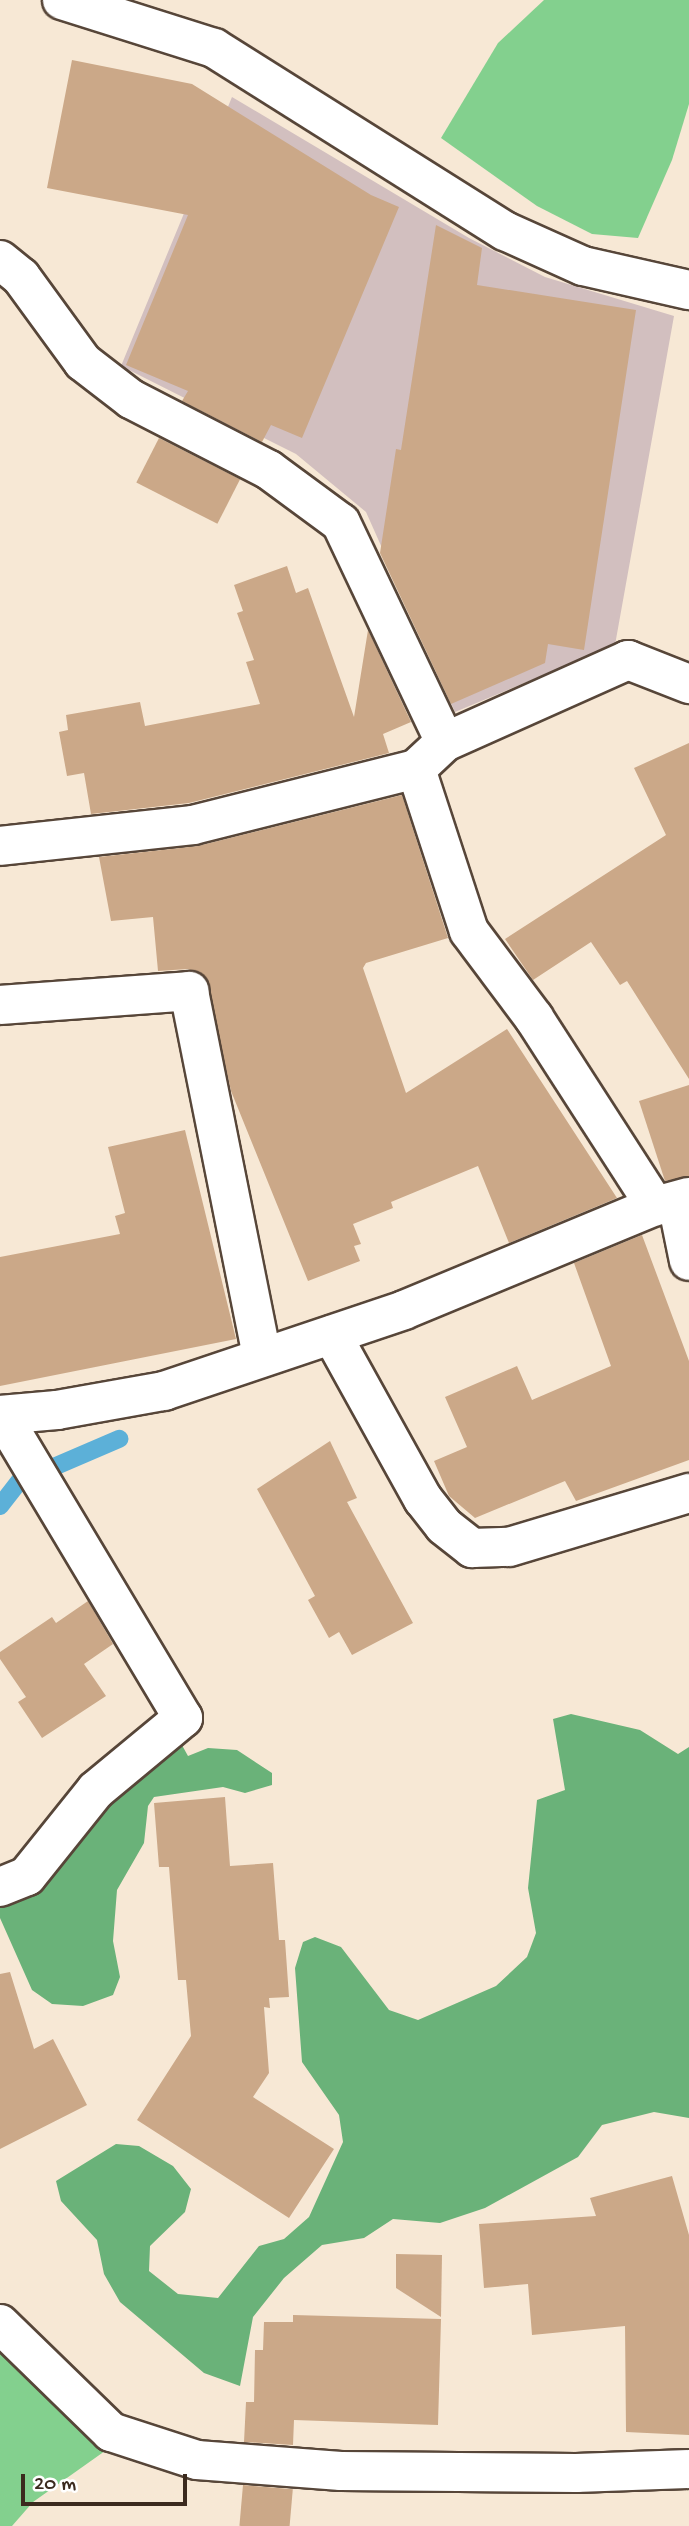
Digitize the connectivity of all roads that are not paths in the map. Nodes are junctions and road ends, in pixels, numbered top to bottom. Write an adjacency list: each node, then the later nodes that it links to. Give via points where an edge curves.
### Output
1 (62, 0): 3 (street, via 214,48 505,231 583,266)
2 (0, 261): 5 (street, via 21,277 83,362 121,391 269,470 341,523)
3 (689, 290)
4 (689, 684): 5 (street, via 628,660)
5 (445, 741): 6 (street)
6 (416, 769): 7 (street, via 194,825); 9 (street, via 469,931)
7 (0, 846)
8 (0, 1005): 12 (street, via 189,991)
9 (674, 1201): 10 (street); 11 (street, via 518,1266)
10 (689, 1261)
11 (332, 1335): 12 (street); 14 (street, via 423,1499 444,1527 472,1548 509,1546)
12 (262, 1357): 13 (street, via 164,1391)
13 (1, 1415): 15 (street, via 183,1718 96,1790 27,1876)
14 (689, 1493)
15 (0, 1887)
16 (0, 2324): 17 (street, via 111,2432 197,2460 341,2471)
17 (689, 2469)

